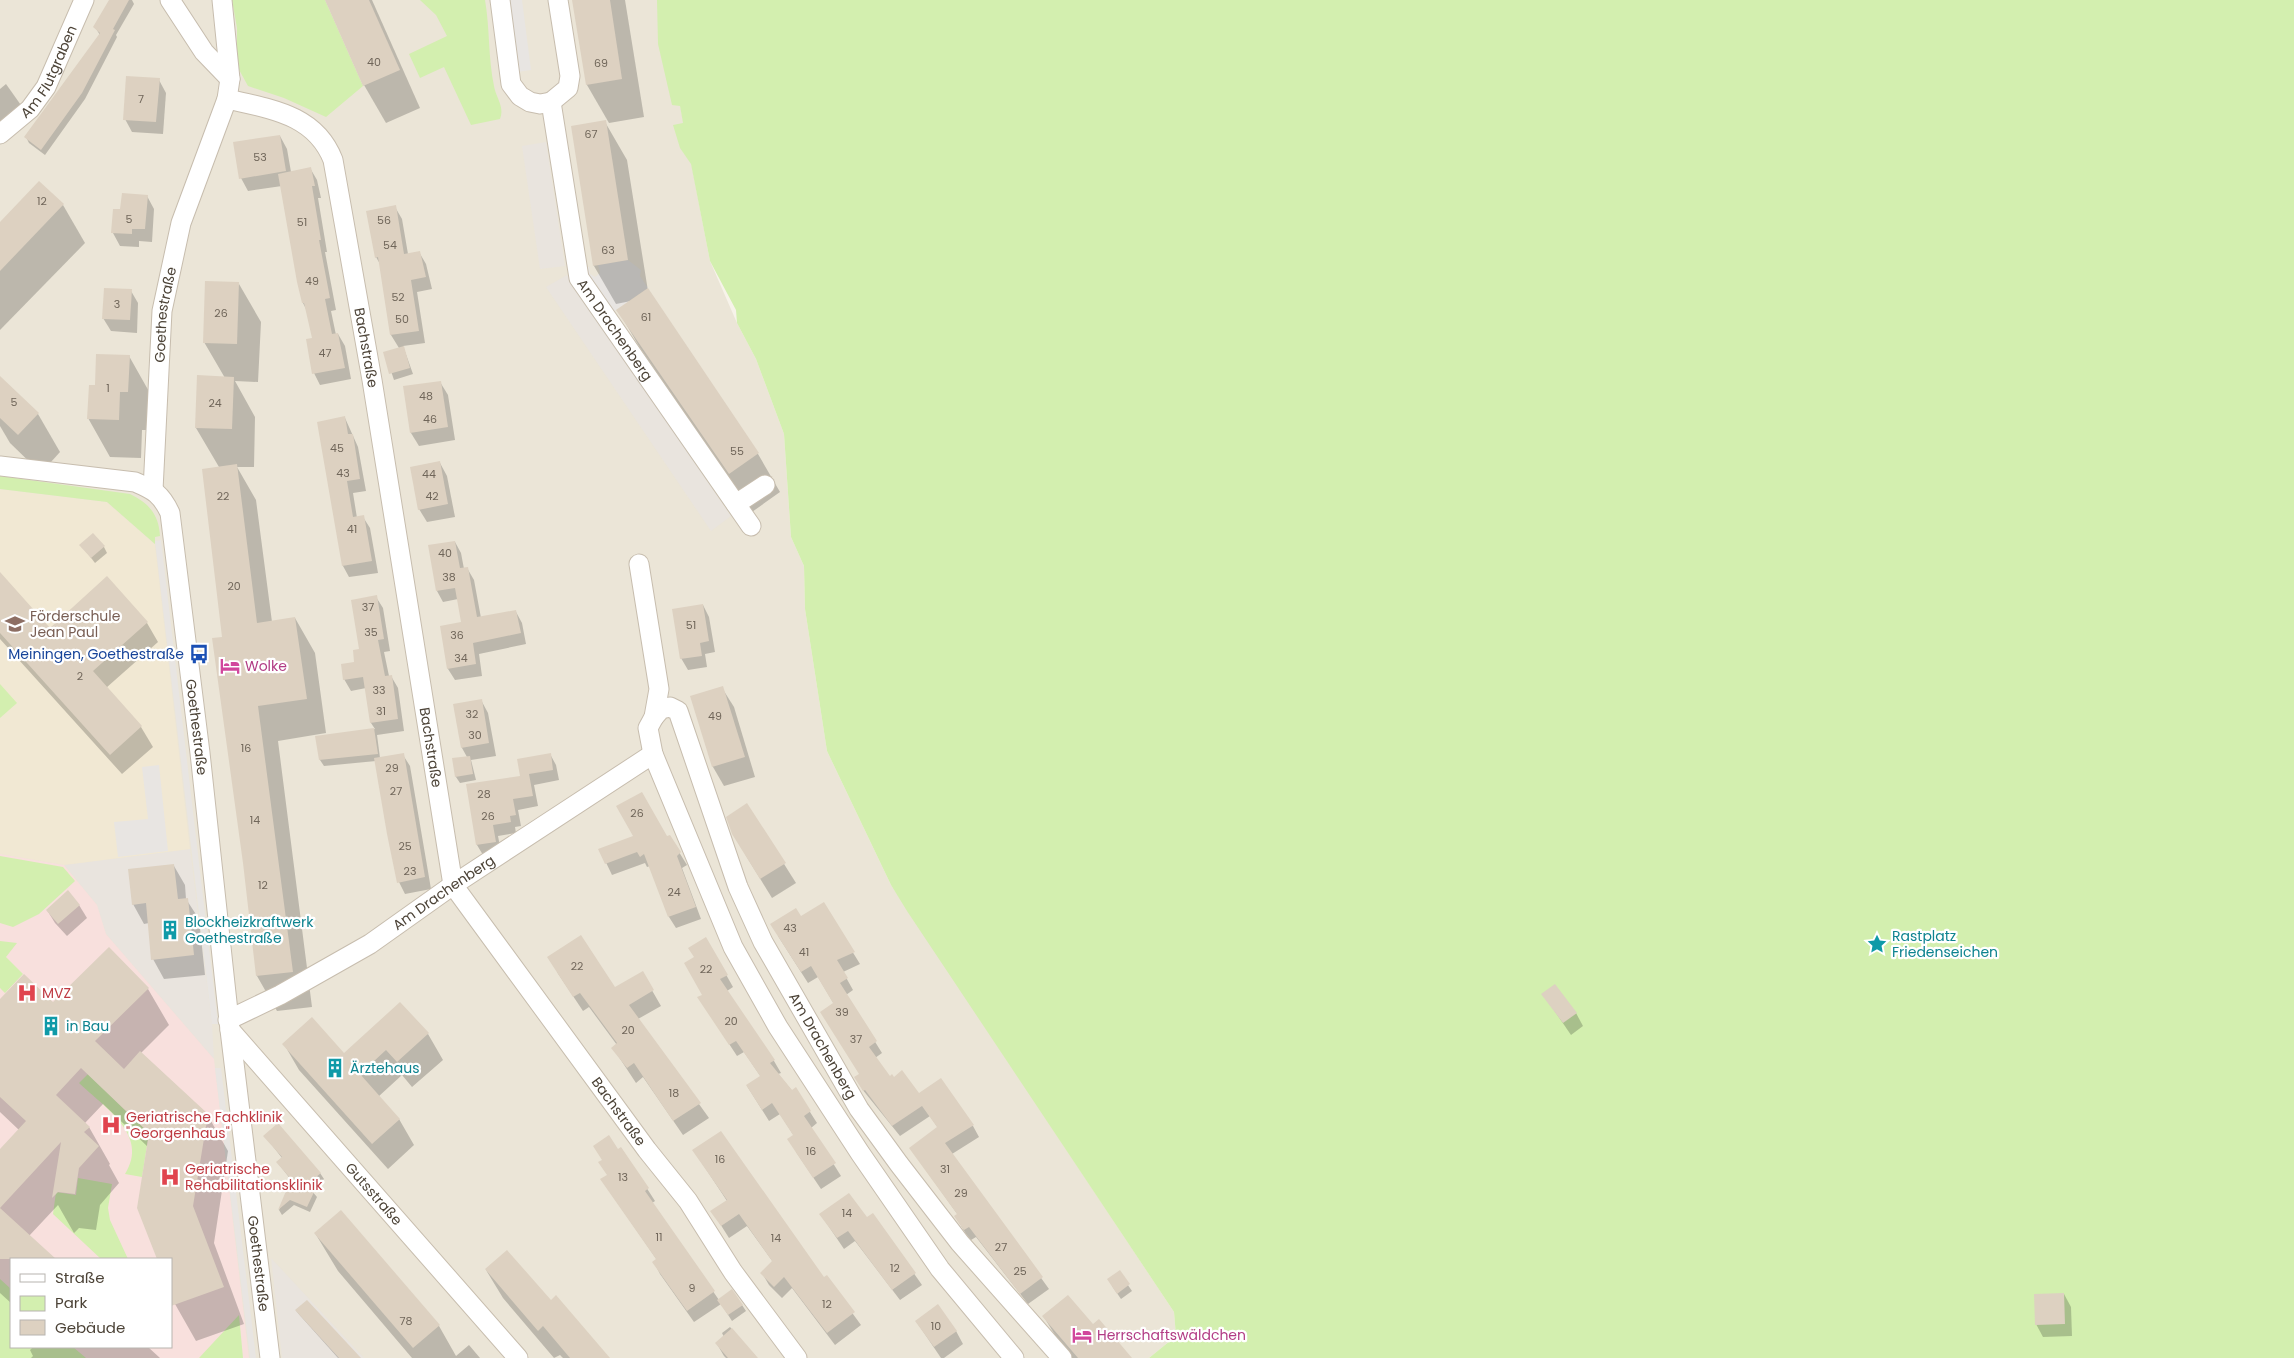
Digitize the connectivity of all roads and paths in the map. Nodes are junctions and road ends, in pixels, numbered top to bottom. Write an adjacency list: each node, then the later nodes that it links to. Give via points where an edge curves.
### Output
1 (84, 0): 9 (street, Am Flutgraben, via 46,87 30,109)
2 (170, 0): 6 (street, via 204,52)
3 (222, 0): 6 (street, Goethestraße)
4 (500, 0): 8 (street, via 511,84 520,96 530,102)
5 (558, 0): 8 (street, via 570,76 568,88)
6 (230, 79): 7 (street, Goethestraße)
7 (227, 99): 12 (street, Goethestraße, via 181,224 162,311); 18 (street, Bachstraße, via 295,118 315,131 334,160)
8 (551, 102): 13 (street, Am Drachenberg, via 579,278)
9 (0, 134)
10 (0, 466): 12 (street, via 134,482)
11 (766, 484): 13 (street)
12 (153, 490): 19 (street, Goethestraße, via 170,513 174,538)
13 (736, 504): 14 (street, Am Drachenberg)
14 (751, 526)
15 (639, 564): 16 (street, Am Drachenberg, via 659,689)
16 (654, 716): 17 (street, Am Drachenberg, via 648,728); 24 (street, Am Drachenberg, via 670,707 678,711 738,887 763,942 859,1108 960,1243)
17 (654, 754): 18 (street, Am Drachenberg); 23 (street, Am Drachenberg, via 733,946 778,1027 935,1261)
18 (453, 885): 19 (street, Am Drachenberg, via 370,944); 22 (street, Bachstraße, via 688,1201 733,1272)
19 (229, 1025): 20 (street, Goethestraße); 21 (street, Gutsstraße)
20 (270, 1358)
21 (518, 1358)
22 (798, 1358)
23 (1014, 1358)
24 (1062, 1358)

